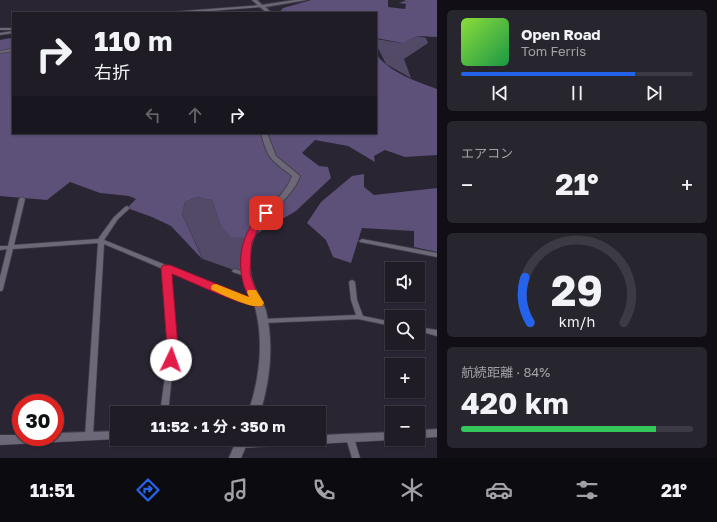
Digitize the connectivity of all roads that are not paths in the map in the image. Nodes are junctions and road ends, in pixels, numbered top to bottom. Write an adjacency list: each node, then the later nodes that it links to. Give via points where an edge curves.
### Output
1 (254, 0): 3 (main road)
2 (302, 0): 3 (main road)
3 (261, 6): 4 (street); 6 (main road)
4 (226, 11): 5 (street)
5 (198, 12)
6 (269, 12)
7 (12, 28): 8 (street)
8 (0, 29)
9 (12, 32): 10 (street)
10 (0, 34)
11 (12, 50): 12 (street)
12 (0, 52)
13 (264, 134): 23 (main road, via 277,162 296,176 287,192 255,226 248,242)
14 (22, 199): 18 (street)
15 (127, 208): 16 (street, via 116,218)
16 (101, 241): 18 (street); 21 (street); 37 (street)
17 (362, 241): 20 (street)
18 (10, 247): 19 (street); 25 (street)
19 (0, 248)
20 (437, 255)
21 (166, 268): 26 (street, via 242,299); 32 (street, via 172,347)
22 (235, 271): 23 (street)
23 (245, 274): 26 (main road)
24 (352, 282): 27 (street, via 354,300)
25 (0, 290)
26 (259, 303): 28 (main road)
27 (362, 318): 28 (street); 29 (street)
28 (263, 320): 33 (main road, via 264,369)
29 (385, 323)
30 (425, 330): 31 (street)
31 (437, 333)
32 (165, 406)
33 (256, 406)
34 (437, 433): 35 (street)
35 (425, 434)
36 (110, 435): 37 (street)
37 (89, 436): 41 (street)
38 (385, 436): 39 (street)
39 (350, 438): 40 (street); 44 (street)
40 (326, 439)
41 (0, 440)
42 (241, 446): 43 (main road)
43 (235, 458)
44 (356, 458)

